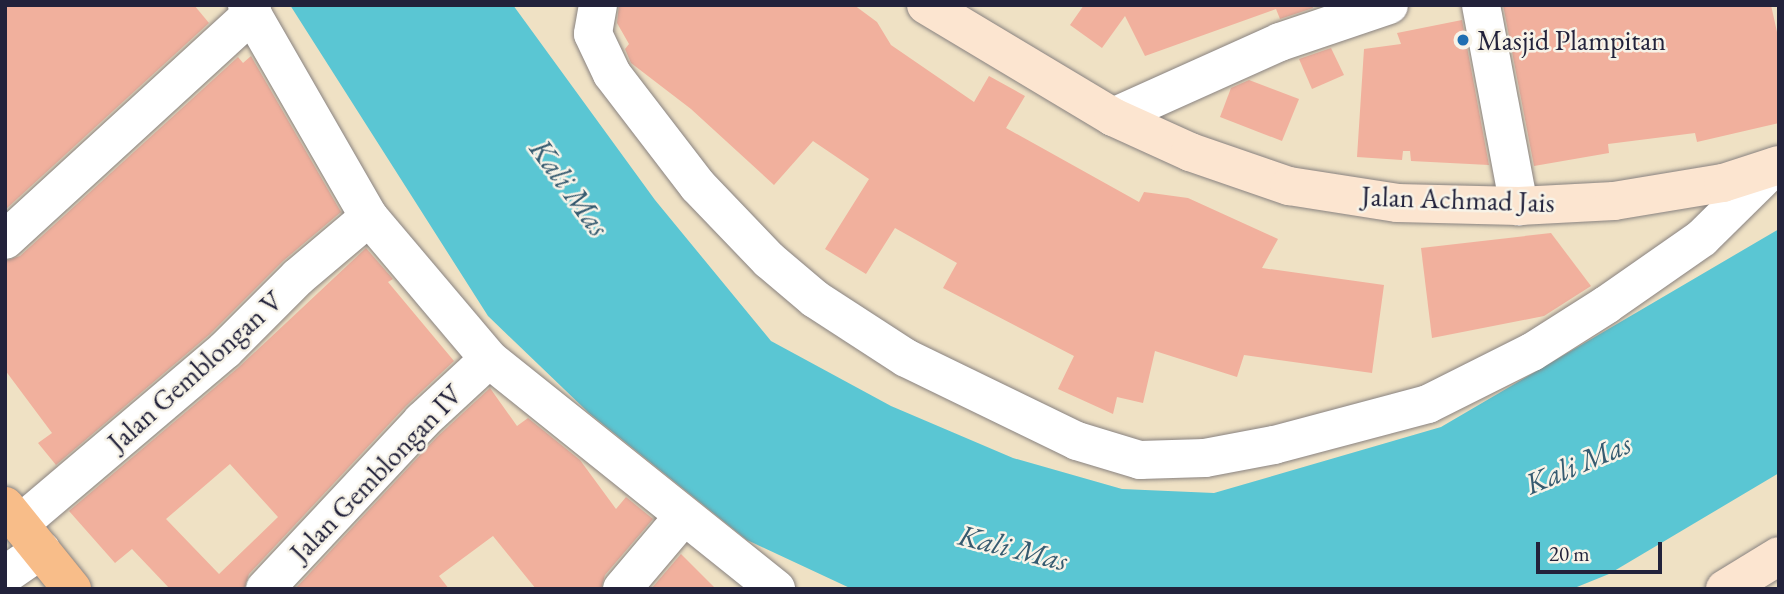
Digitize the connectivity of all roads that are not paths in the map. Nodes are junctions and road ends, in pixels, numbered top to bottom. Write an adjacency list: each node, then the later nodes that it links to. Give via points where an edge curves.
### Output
1 (598, 5): 7 (street, via 593,34 612,74 698,186 769,260 806,291 906,358 1077,441 1140,460 1205,458 1274,445 1428,404 1532,352 1606,305 1702,238)
2 (926, 5): 6 (street, Jalan Achmad Jais)
3 (1389, 5): 6 (street, via 1280,42)
4 (1481, 5): 8 (street)
5 (250, 9): 9 (street); 10 (street)
6 (1113, 117): 8 (street, Jalan Achmad Jais, via 1190,152 1289,187 1397,202)
7 (1776, 166): 8 (street, Jalan Achmad Jais, via 1723,183 1627,199)
8 (1519, 206)
9 (369, 217): 11 (street); 13 (street, Jalan Gemblongan V, via 298,276 225,350)
10 (5, 240)
11 (489, 359): 12 (street); 17 (street, Jalan Gemblongan IV, via 422,421)
12 (683, 517): 18 (street); 19 (street)
13 (22, 526): 15 (street, Jalan Gemblongan V); 16 (main road)
14 (1779, 556): 20 (street)
15 (5, 575)
16 (72, 589)
17 (265, 589)
18 (622, 589)
19 (776, 589)
20 (1725, 589)

